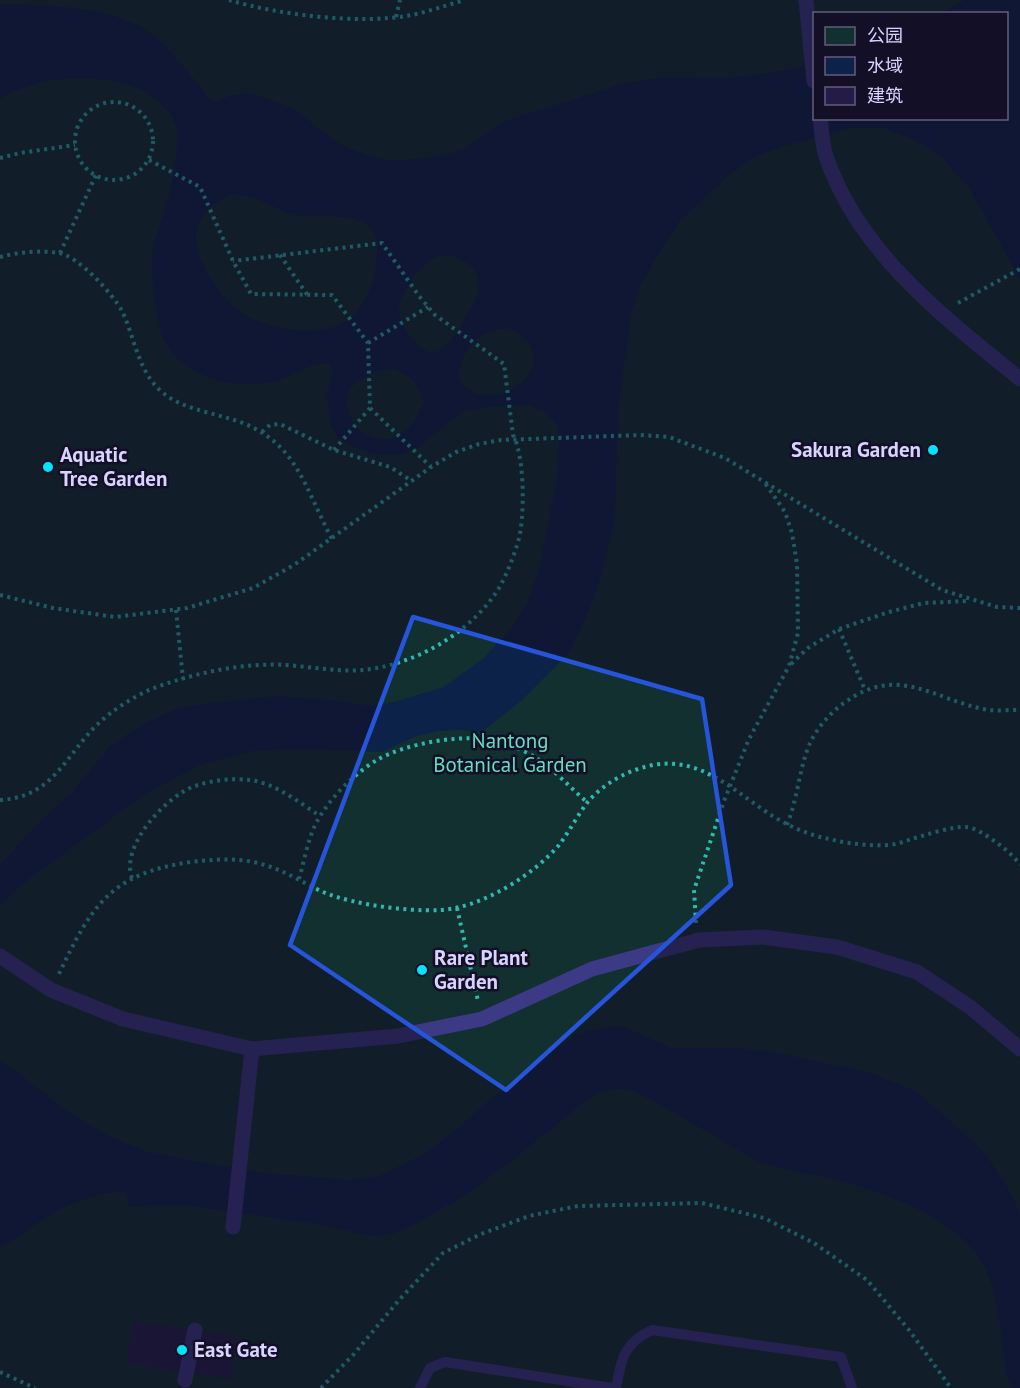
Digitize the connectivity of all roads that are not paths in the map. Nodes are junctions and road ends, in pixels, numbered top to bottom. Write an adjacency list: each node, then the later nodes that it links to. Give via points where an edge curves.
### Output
1 (806, 0): 2 (street)
2 (813, 73)
3 (820, 120): 4 (street, via 826,157 864,230 904,280)
4 (1020, 379)
5 (0, 956): 6 (street, via 51,990 123,1018)
6 (252, 1049): 7 (street, via 398,1036 482,1019 592,969 699,940 764,937 837,947 917,972 970,1007); 8 (street)
7 (1020, 1049)
8 (233, 1220)
9 (195, 1330): 10 (street)
10 (184, 1380)
11 (420, 1388): 12 (lane, via 430,1368 445,1362)
12 (612, 1388)
13 (616, 1388): 14 (lane, via 623,1355 636,1337 652,1330 841,1357)
14 (852, 1388)

